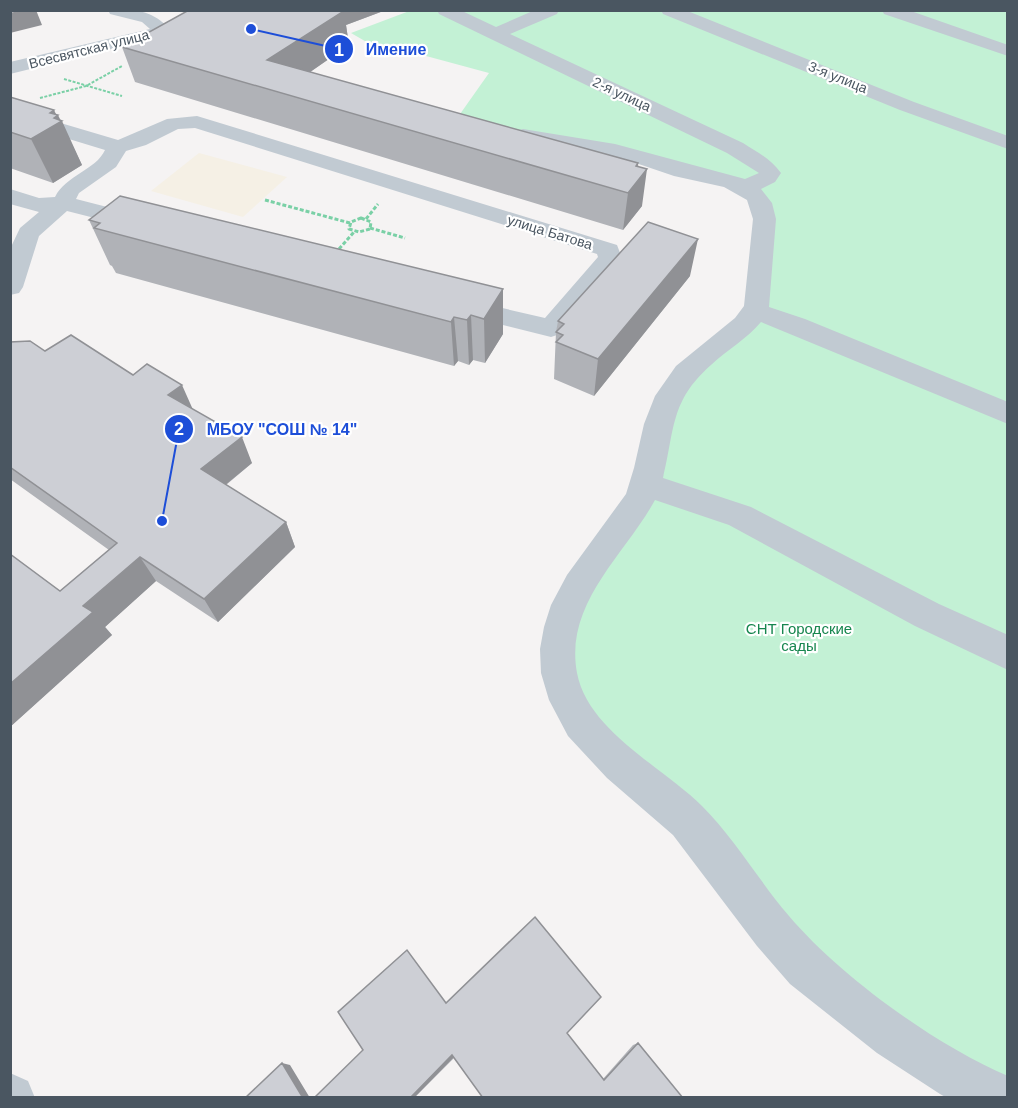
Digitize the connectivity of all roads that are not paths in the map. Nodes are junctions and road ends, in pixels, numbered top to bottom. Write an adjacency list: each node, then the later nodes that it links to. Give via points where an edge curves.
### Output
1 (116, 10): 7 (street, via 148,18)
2 (236, 10): 7 (street, Всесвятская улица)
3 (445, 10): 8 (street, 2-я улица)
4 (551, 10): 8 (street)
5 (669, 10): 13 (street, 3-я улица)
6 (890, 10): 9 (street)
7 (163, 31): 10 (street, Всесвятская улица)
8 (495, 34): 15 (street, 2-я улица, via 765,166 770,173)
9 (1008, 51)
10 (10, 68)
11 (10, 114): 14 (street)
12 (499, 131): 15 (street, via 630,154)
13 (1008, 143)
14 (117, 147): 17 (street, via 108,162 70,189); 20 (street, улица Батова, via 140,141 173,122 197,122 608,250 610,258 551,328)
15 (747, 187): 21 (street, via 762,205 766,223)
16 (10, 196): 17 (street, via 37,205)
17 (63, 203): 18 (street); 19 (street, via 28,233)
18 (167, 230)
19 (10, 287)
20 (433, 300)
21 (755, 311): 22 (street); 23 (street, via 681,378 668,396 656,431)
22 (1008, 414)
23 (647, 485): 24 (street, via 740,516); 25 (street, via 579,582 558,636 559,674 574,715 609,753 685,814 745,897 799,962 865,1016 939,1066)
24 (1008, 654)
25 (1002, 1098)

